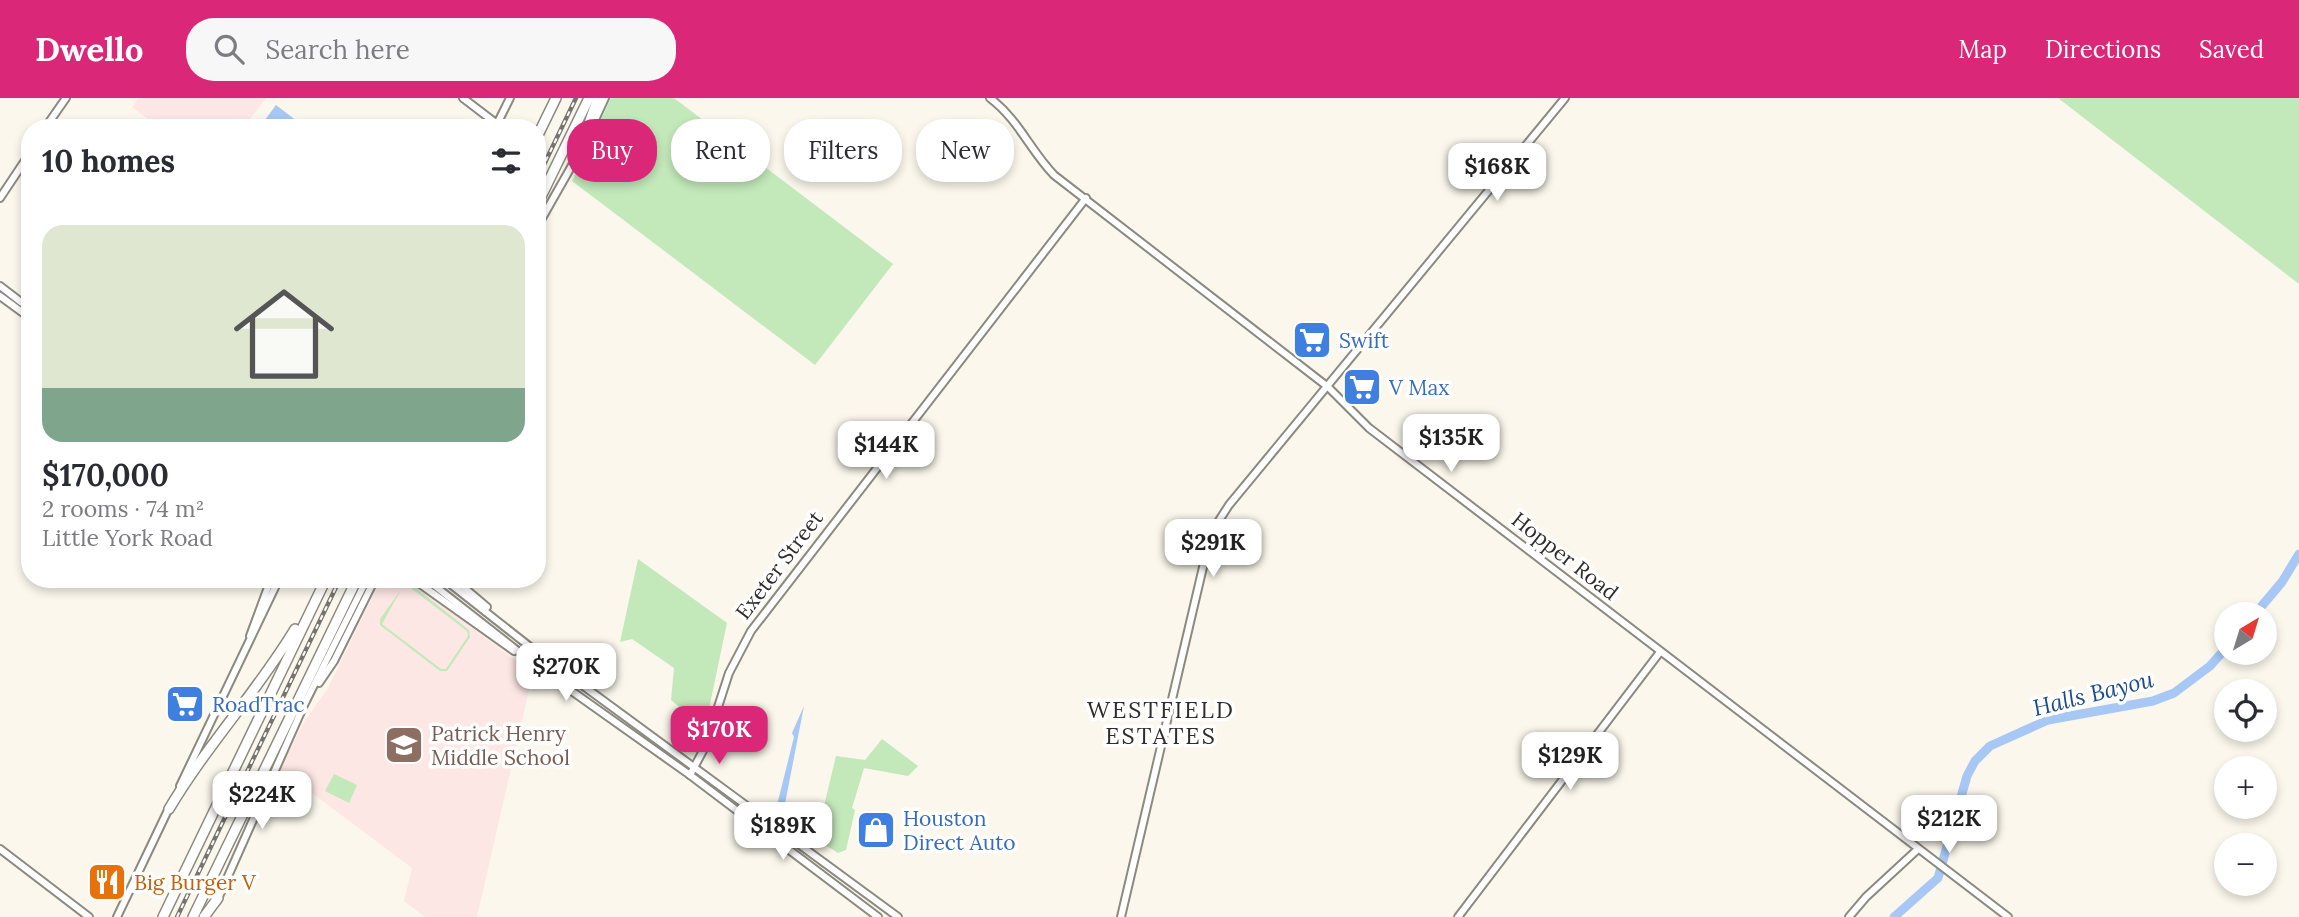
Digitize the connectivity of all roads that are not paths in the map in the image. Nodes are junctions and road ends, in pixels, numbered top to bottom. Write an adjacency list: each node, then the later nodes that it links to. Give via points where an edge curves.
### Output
1 (66, 98): 10 (main road)
2 (463, 98): 11 (main road)
3 (510, 98): 12 (main road)
4 (556, 98): 13 (highway); 14 (highway)
5 (589, 98): 19 (highway)
6 (598, 98): 15 (highway)
7 (605, 98): 16 (main road)
8 (990, 98): 21 (main road, Hopper Road, via 1007,112 1047,167)
9 (1565, 98): 27 (main road)
10 (51, 119)
11 (488, 119)
12 (500, 119)
13 (541, 119)
14 (546, 119)
15 (590, 119)
16 (595, 119)
17 (21, 166): 20 (main road)
18 (567, 174): 22 (main road)
19 (546, 186)
20 (0, 198)
21 (1086, 198): 27 (main road, Hopper Road); 48 (main road, Exeter Street, via 751,631 729,673)
22 (546, 212)
23 (0, 286): 25 (main road)
24 (0, 296): 26 (main road)
25 (21, 302)
26 (21, 311)
27 (1328, 387): 41 (main road, Hopper Road, via 1369,428); 64 (main road, via 1211,533)
28 (268, 588): 40 (main road)
29 (275, 588): 40 (main road)
30 (319, 588): 50 (highway, via 262,682 205,751)
31 (321, 588): 57 (highway)
32 (353, 588): 58 (highway)
33 (363, 588): 45 (main road)
34 (370, 588): 45 (main road, via 334,661)
35 (425, 588): 43 (main road, via 505,647)
36 (438, 588): 43 (main road)
37 (455, 588): 39 (main road)
38 (464, 588): 39 (main road)
39 (529, 646): 42 (main road)
40 (245, 649): 50 (main road)
41 (1661, 652): 52 (main road, Hopper Road); 65 (main road)
42 (540, 654): 44 (main road); 46 (main road)
43 (524, 655): 44 (main road)
44 (533, 663): 47 (main road)
45 (304, 705): 53 (main road)
46 (638, 723): 47 (main road); 48 (main road)
47 (631, 733): 49 (main road)
48 (695, 765): 49 (main road, Exeter Street); 54 (main road)
49 (690, 775): 61 (main road)
50 (169, 808): 56 (main road)
51 (0, 849): 55 (main road)
52 (1918, 849): 66 (main road); 67 (main road, Hopper Road)
53 (218, 898): 59 (highway); 60 (main road)
54 (889, 910): 62 (main road); 63 (main road)
55 (89, 917)
56 (117, 917)
57 (163, 917)
58 (193, 917)
59 (204, 917)
60 (209, 917)
61 (878, 917)
62 (884, 917)
63 (898, 917)
64 (1121, 917)
65 (1458, 917)
66 (1849, 917)
67 (2008, 917)

